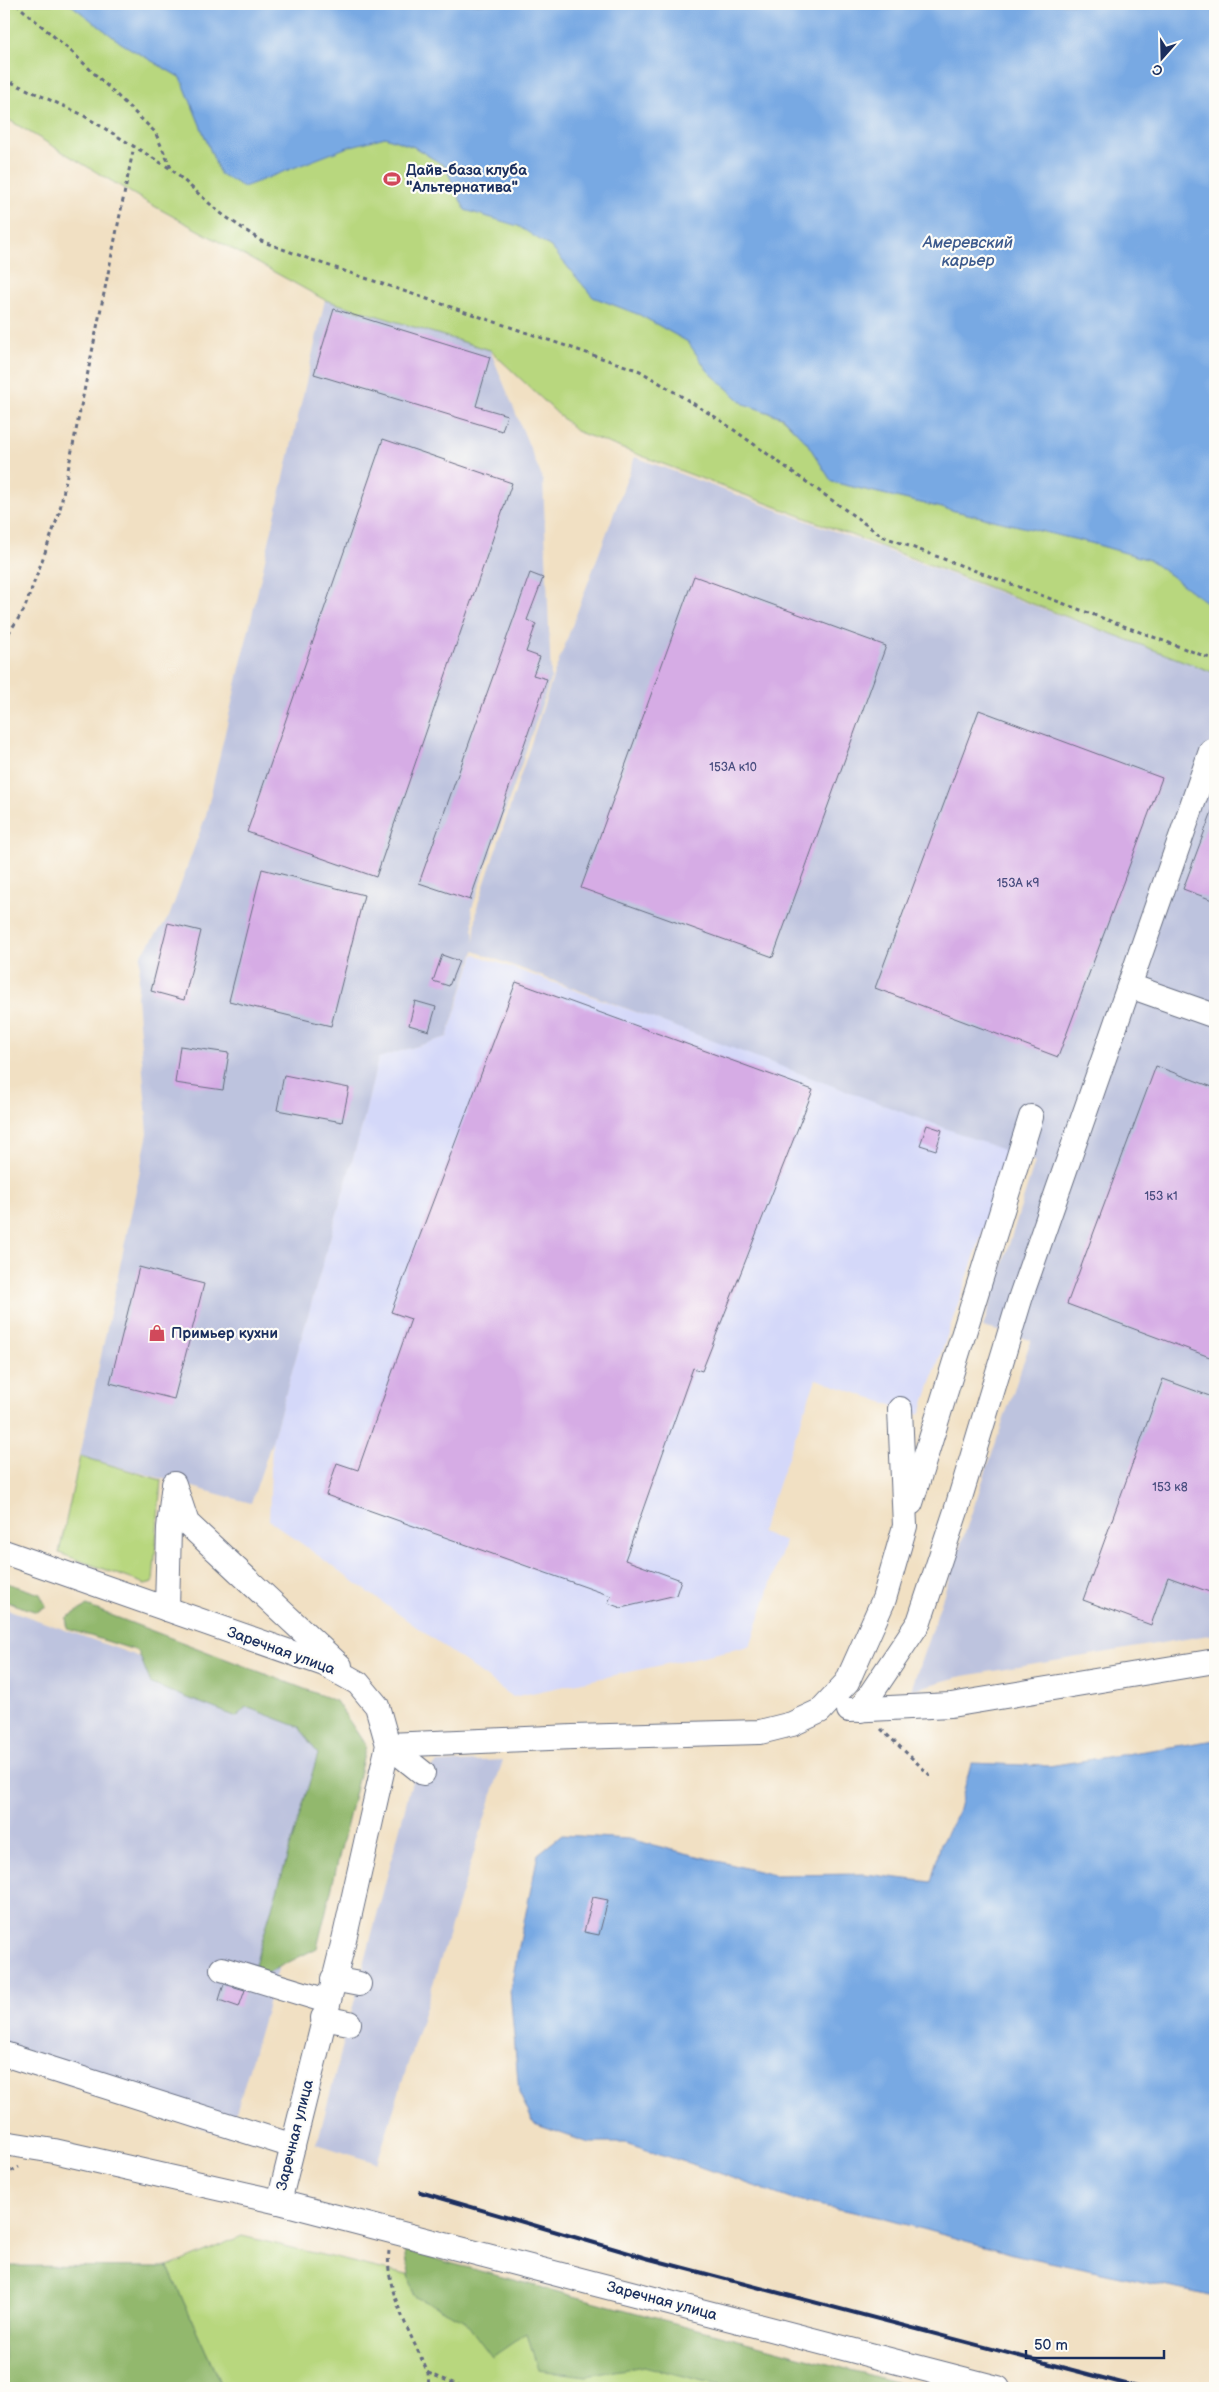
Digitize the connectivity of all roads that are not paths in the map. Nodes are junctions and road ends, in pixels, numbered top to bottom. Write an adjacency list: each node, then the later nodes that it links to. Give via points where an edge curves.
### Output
1 (1211, 751): 2 (street)
2 (1130, 986): 3 (street); 11 (street, via 1021,1296 919,1622)
3 (1215, 1016)
4 (1031, 1117): 6 (street)
5 (900, 1409): 6 (street)
6 (904, 1526): 12 (street, via 884,1599 847,1682)
7 (4, 1552): 8 (street, Заречная улица)
8 (167, 1609): 10 (street, Заречная улица, via 324,1664); 10 (street, via 169,1528 174,1484 187,1523)
9 (1215, 1661): 11 (street, via 951,1705)
10 (358, 1683): 13 (street, Заречная улица, via 377,1706)
11 (860, 1710): 12 (street)
12 (820, 1711): 13 (street, via 792,1724 760,1732)
13 (388, 1745): 14 (street); 17 (street, Заречная улица)
14 (423, 1773)
15 (222, 1969): 17 (street)
16 (359, 1984): 17 (street)
17 (328, 1999): 18 (street); 21 (street, Заречная улица)
18 (348, 2024)
19 (4, 2054): 21 (street)
20 (4, 2143): 22 (street, via 54,2150)
21 (293, 2146): 22 (street, Заречная улица)
22 (279, 2202): 23 (street, Заречная улица)
23 (998, 2388)

